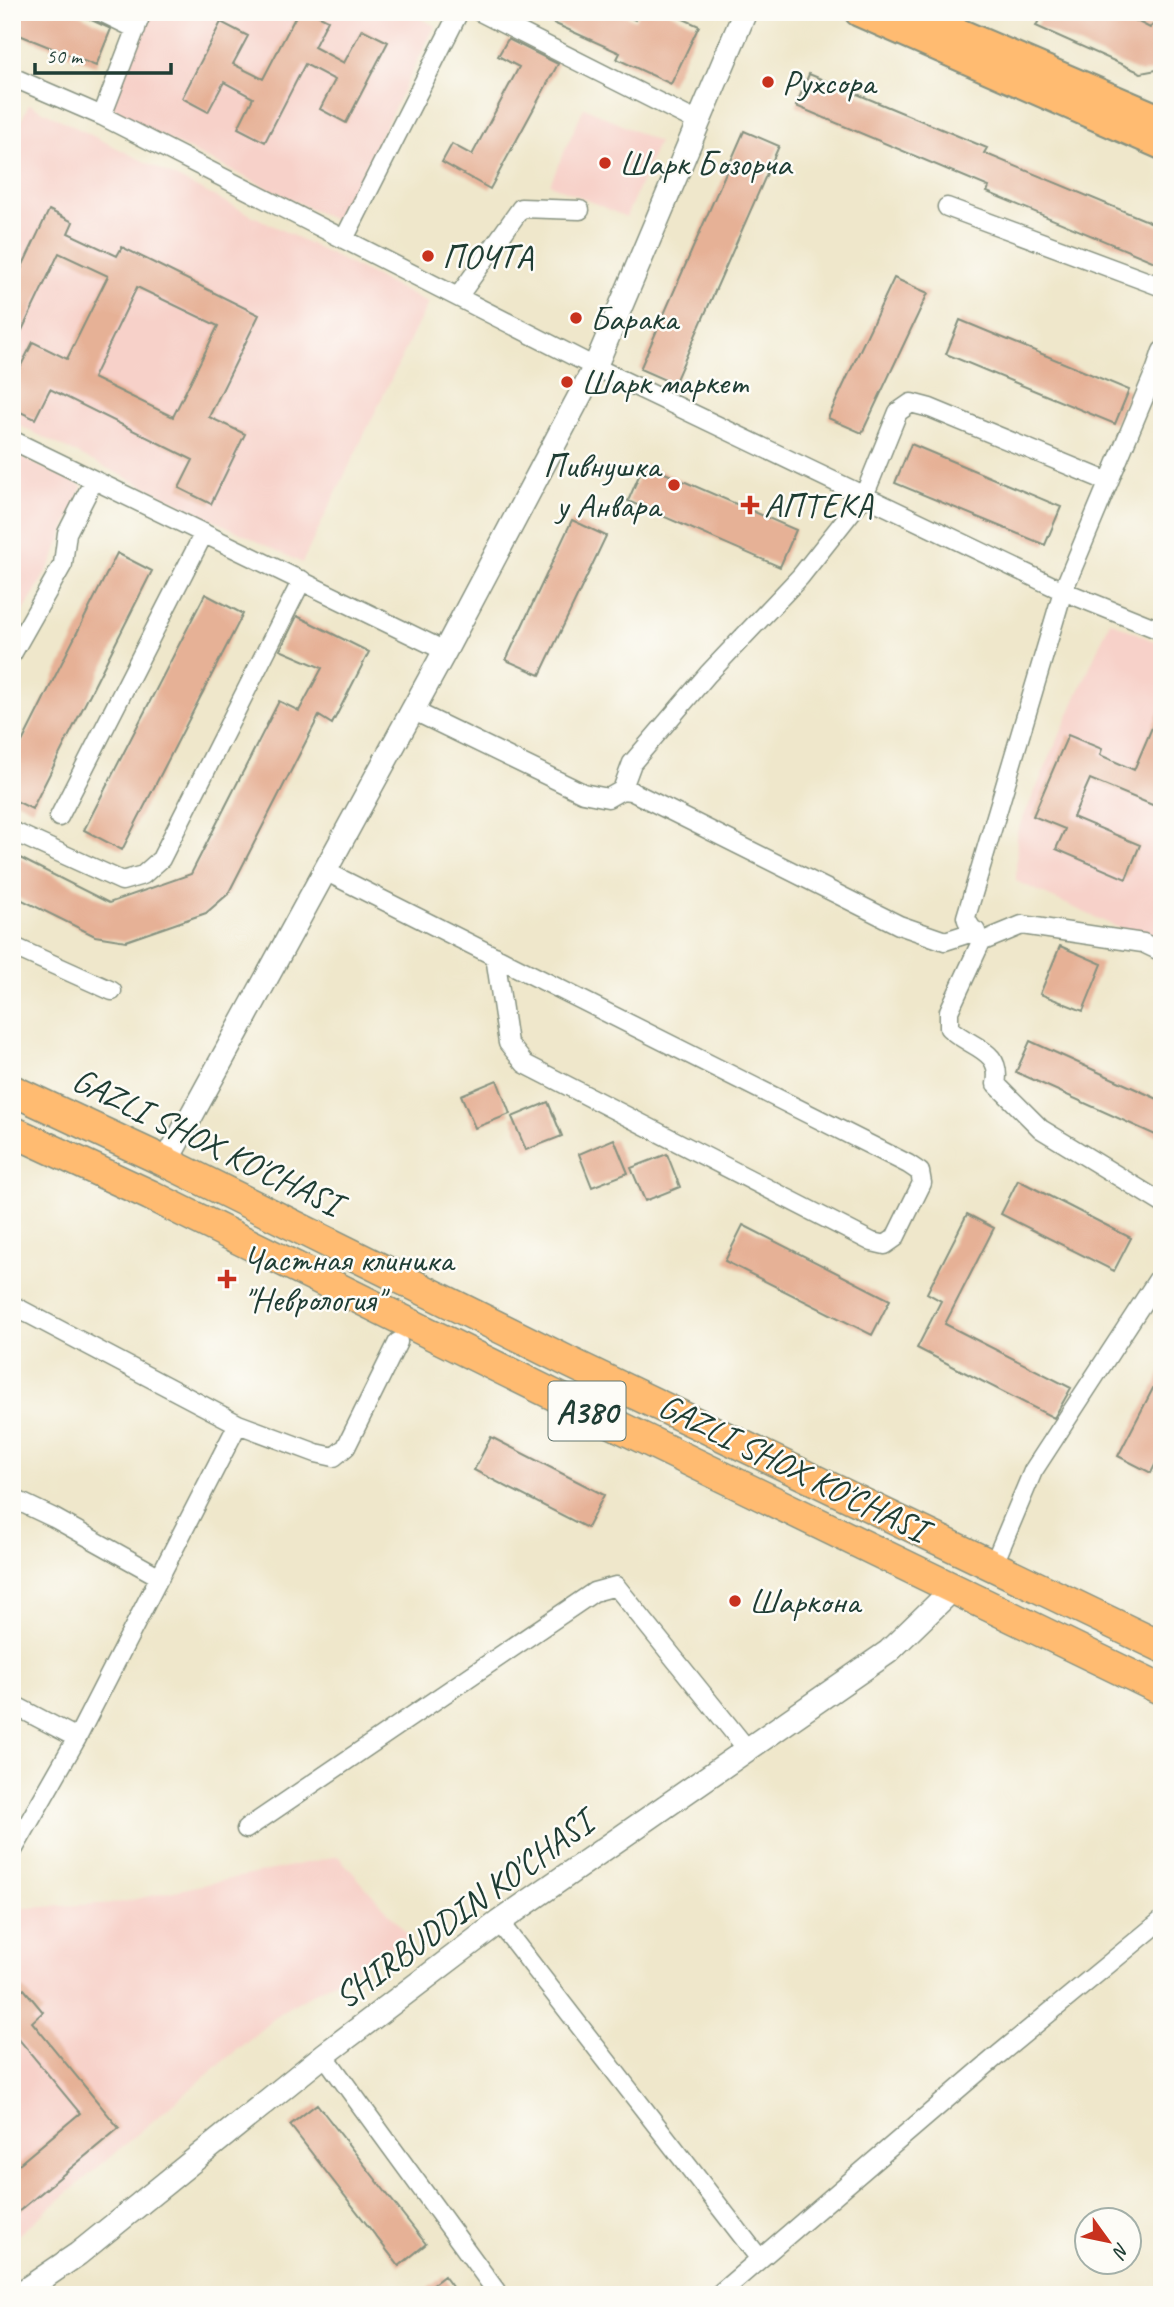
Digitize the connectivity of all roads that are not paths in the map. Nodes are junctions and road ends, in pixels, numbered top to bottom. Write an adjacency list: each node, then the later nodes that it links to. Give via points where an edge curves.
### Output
1 (101, 12): 8 (street)
2 (445, 12): 3 (street)
3 (459, 12): 16 (street)
4 (480, 12): 12 (street)
5 (745, 12): 12 (street)
6 (859, 12): 13 (main road)
7 (910, 12): 11 (main road)
8 (139, 20): 10 (street)
9 (12, 77): 10 (street)
10 (102, 116): 16 (street)
11 (1162, 120)
12 (698, 122): 20 (street)
13 (1162, 145)
14 (947, 207): 17 (street)
15 (580, 210): 18 (street, via 521,208)
16 (344, 239): 18 (street)
17 (1162, 287)
18 (458, 297): 20 (street)
19 (1162, 351): 23 (street)
20 (595, 367): 24 (street); 29 (street)
21 (12, 440): 22 (street)
22 (94, 480): 25 (street); 30 (street, via 67,533 63,564)
23 (1109, 482): 24 (street, via 911,403 898,412); 27 (street)
24 (864, 496): 27 (street); 32 (street, via 800,577 632,763)
25 (204, 533): 26 (street); 33 (street)
26 (302, 580): 29 (street); 34 (street, via 161,859 143,875 122,881)
27 (1063, 591): 28 (street); 36 (street, via 966,917)
28 (1162, 631)
29 (445, 651): 31 (street)
30 (12, 654)
31 (412, 710): 32 (street, via 583,793 608,798); 35 (street)
32 (622, 790): 36 (street, via 899,925 945,941)
33 (59, 817)
34 (12, 831)
35 (325, 871): 39 (street); 43 (street)
36 (978, 937): 38 (street, via 1022,925 1143,943); 44 (street, via 950,1011 949,1028 992,1056 998,1072 996,1084 1041,1129)
37 (12, 946): 40 (street)
38 (1162, 952)
39 (495, 956): 39 (street, via 920,1172 922,1183 895,1238 885,1245 872,1242 525,1064 508,1043)
40 (111, 991)
41 (12, 1090): 43 (highway, GAZLI SHOX KO'CHASI / A380)
42 (12, 1131): 52 (highway, GAZLI SHOX KO'CHASI / A380)
43 (166, 1162): 50 (highway, GAZLI SHOX KO'CHASI / A380)
44 (1162, 1203)
45 (1162, 1273): 50 (street, via 1033,1471)
46 (12, 1306): 48 (street)
47 (398, 1342): 48 (street, via 346,1447 334,1457)
48 (238, 1424): 51 (street)
49 (12, 1498): 51 (street)
50 (993, 1566): 53 (highway, GAZLI SHOX KO'CHASI / A380)
51 (160, 1577): 56 (street)
52 (954, 1588): 54 (highway, GAZLI SHOX KO'CHASI / A380); 57 (street, SHIRBUDDIN KO'CHASI, via 888,1652)
53 (1162, 1647)
54 (1162, 1690)
55 (12, 1704): 56 (street)
56 (77, 1738): 59 (street)
57 (747, 1749): 58 (street, via 616,1586 594,1592); 61 (street, SHIRBUDDIN KO'CHASI)
58 (246, 1829)
59 (12, 1852)
60 (1162, 1920): 63 (street)
61 (499, 1922): 62 (street, SHIRBUDDIN KO'CHASI); 63 (street)
62 (324, 2055): 64 (street, SHIRBUDDIN KO'CHASI, via 78,2254); 65 (street)
63 (760, 2259): 66 (street)
64 (18, 2295)
65 (499, 2295)
66 (718, 2295)

